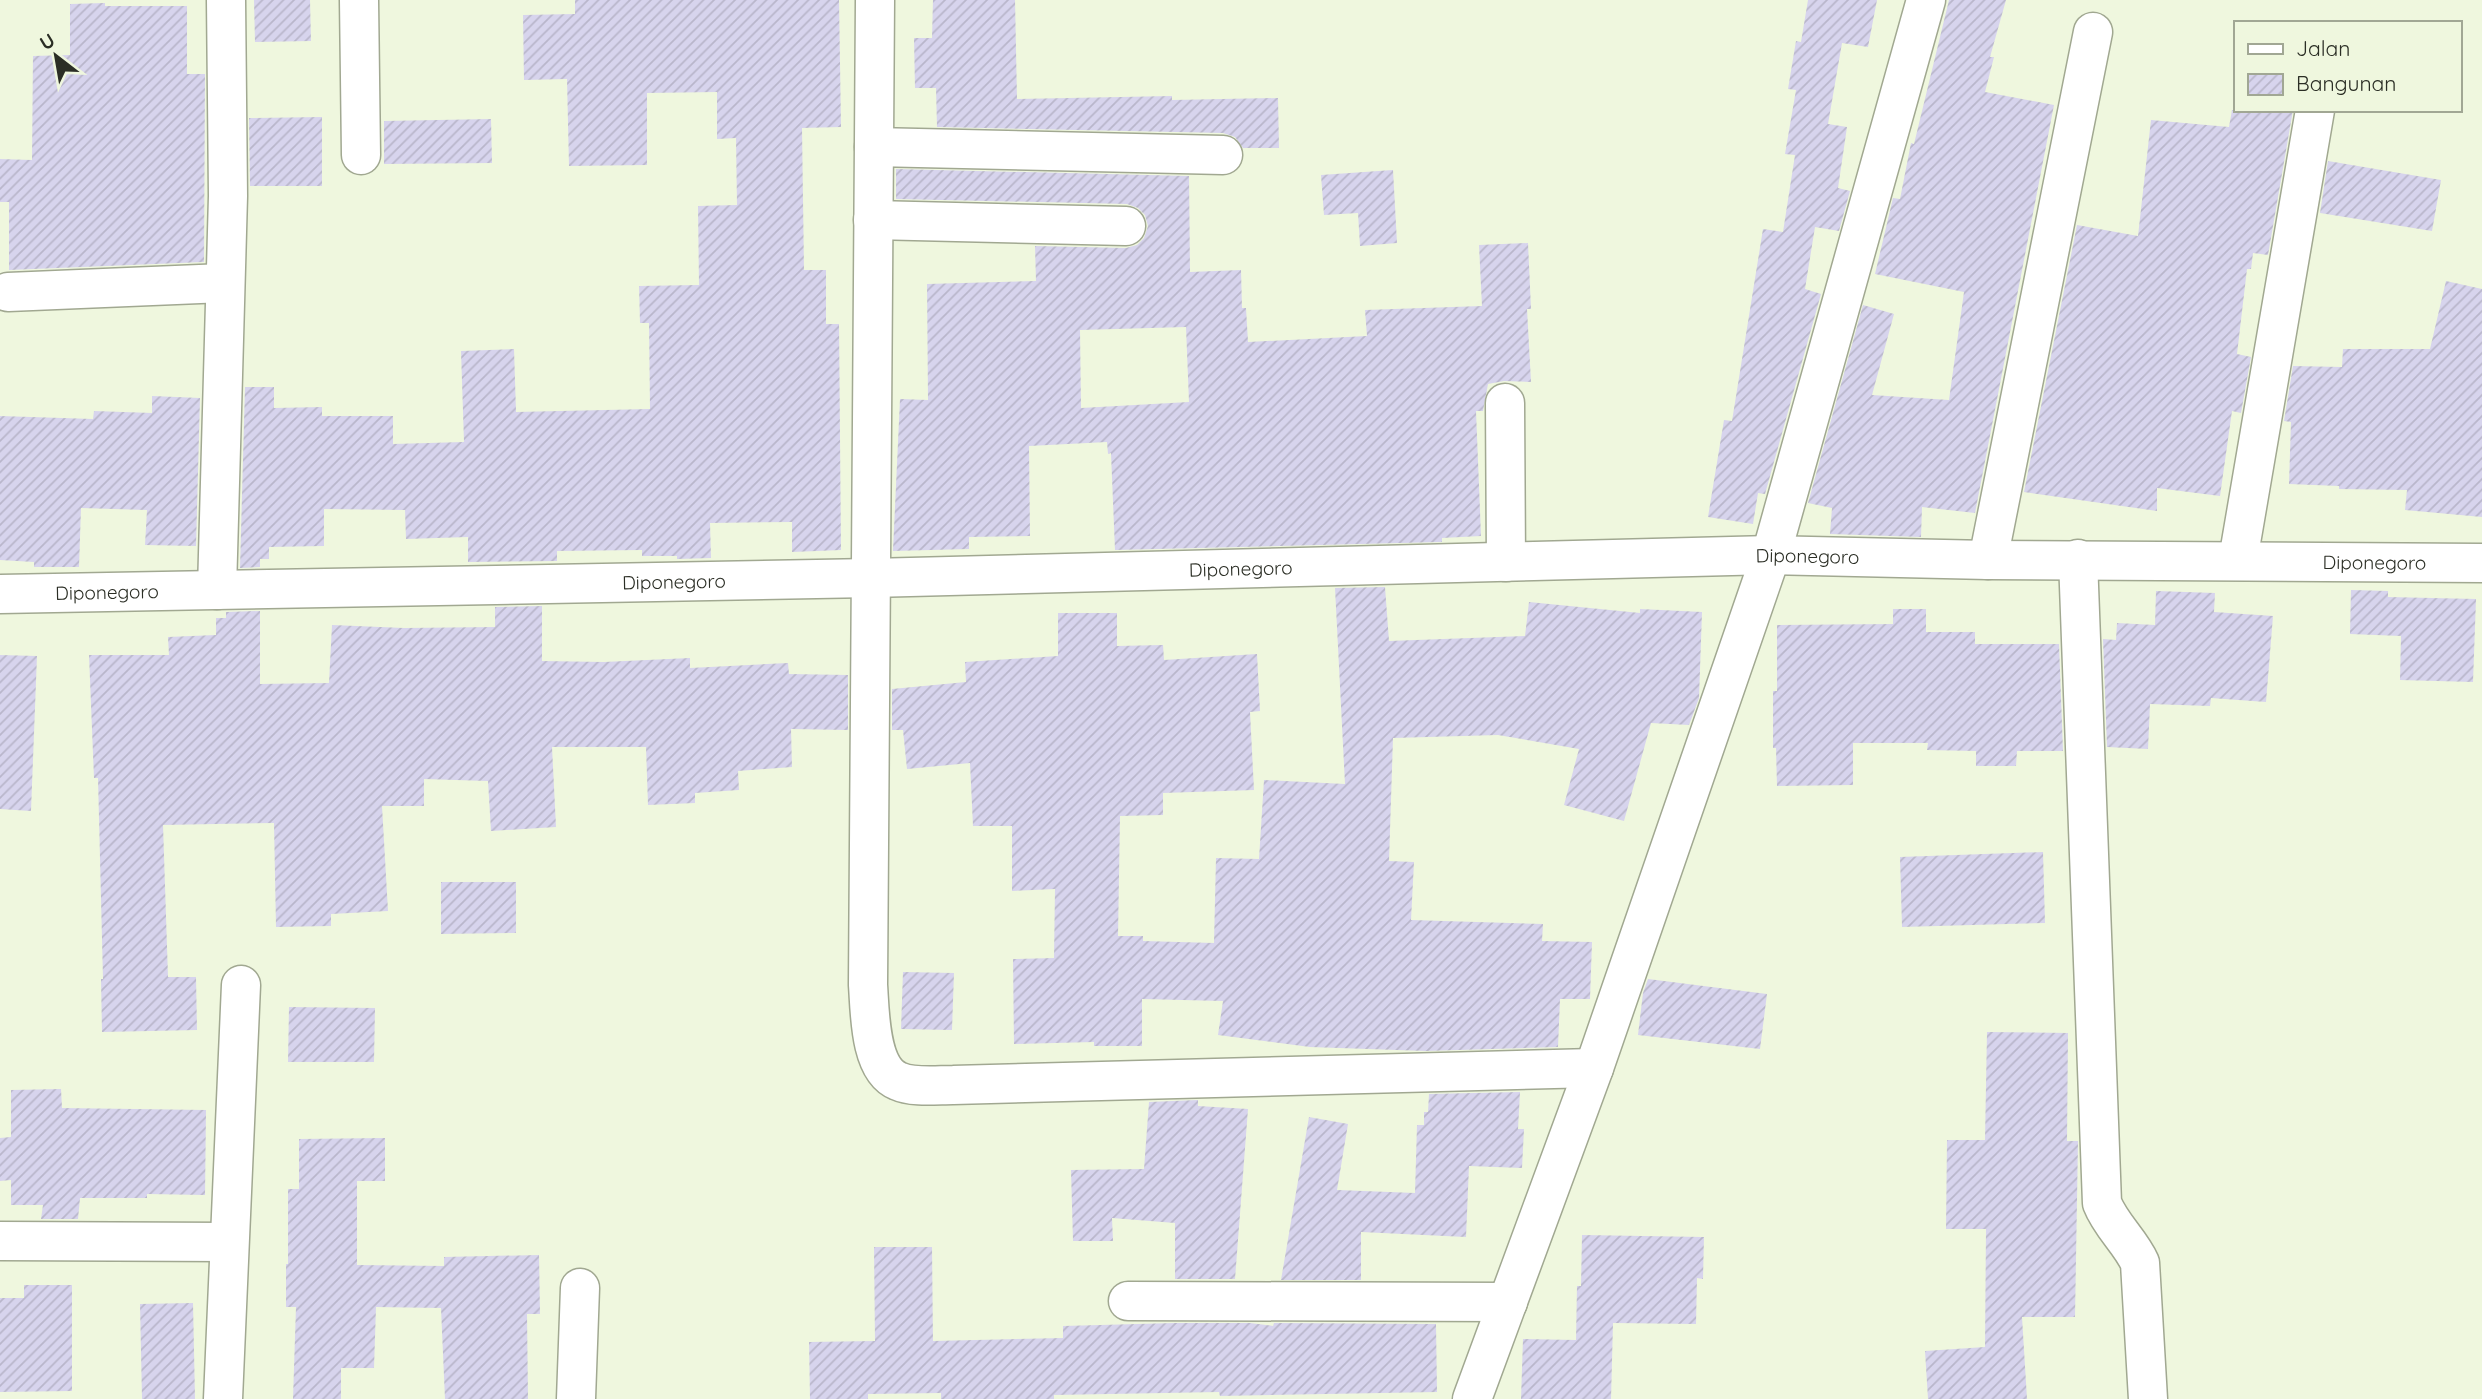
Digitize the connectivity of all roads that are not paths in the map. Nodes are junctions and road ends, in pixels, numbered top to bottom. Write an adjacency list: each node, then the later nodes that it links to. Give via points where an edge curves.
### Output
1 (226, 0): 12 (street)
2 (359, 0): 8 (street)
3 (875, 0): 7 (street)
4 (1926, 0): 15 (street)
5 (2093, 32): 17 (street)
6 (2315, 112): 18 (street)
7 (874, 147): 9 (street); 10 (street)
8 (360, 155)
9 (1223, 155)
10 (873, 220): 11 (street); 21 (street)
11 (1126, 226)
12 (224, 283): 13 (street); 22 (street)
13 (8, 292)
14 (1505, 403): 19 (street)
15 (1771, 555): 17 (street, Diponegoro); 19 (street, Diponegoro); 25 (street)
16 (2078, 559): 17 (street, Diponegoro); 18 (street, Diponegoro); 34 (street, via 2102,1203 2140,1263)
17 (1988, 560)
18 (2238, 560): 20 (street, Diponegoro)
19 (1506, 562): 21 (street, Diponegoro)
20 (2482, 563)
21 (870, 578): 22 (street, Diponegoro); 25 (street, via 868,985 875,1049 891,1077 901,1083 953,1085)
22 (217, 590): 23 (street, Diponegoro)
23 (0, 594)
24 (241, 985): 27 (street)
25 (1594, 1068): 30 (street)
26 (0, 1241): 27 (street)
27 (229, 1242): 31 (street)
28 (580, 1288): 32 (street)
29 (1128, 1301): 30 (street)
30 (1508, 1303): 33 (street)
31 (223, 1399)
32 (576, 1399)
33 (1472, 1399)
34 (2148, 1399)

